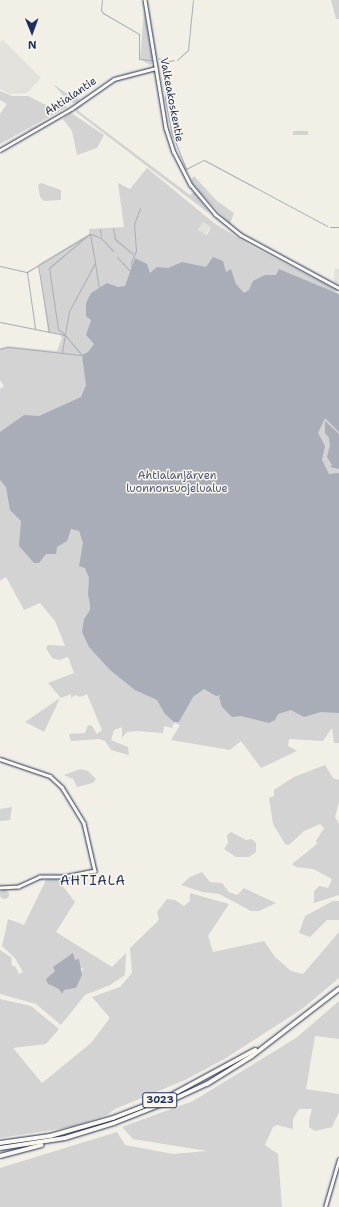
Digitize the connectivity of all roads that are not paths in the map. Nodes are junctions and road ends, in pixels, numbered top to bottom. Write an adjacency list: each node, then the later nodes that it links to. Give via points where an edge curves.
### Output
1 (145, 0): 2 (street, Valkeakoskentie)
2 (156, 68): 3 (street, Ahtialantie, via 114,79 72,109); 4 (street, Valkeakoskentie, via 171,145 183,172 202,200 228,226 254,244)
3 (0, 150)
4 (339, 288)
5 (0, 759): 6 (street, via 50,776 62,787 84,823 95,871 66,877 40,877 19,887)
6 (0, 888)
7 (339, 989): 8 (highway, 3023)
8 (273, 1040): 9 (highway, 3023, via 221,1076 172,1100 114,1123); 10 (highway, 3023, via 219,1072 140,1108 62,1134)
9 (54, 1140): 11 (highway, 3023); 12 (highway)
10 (0, 1143)
11 (0, 1148)
12 (0, 1156)
13 (339, 1159): 14 (main road)
14 (325, 1207)

